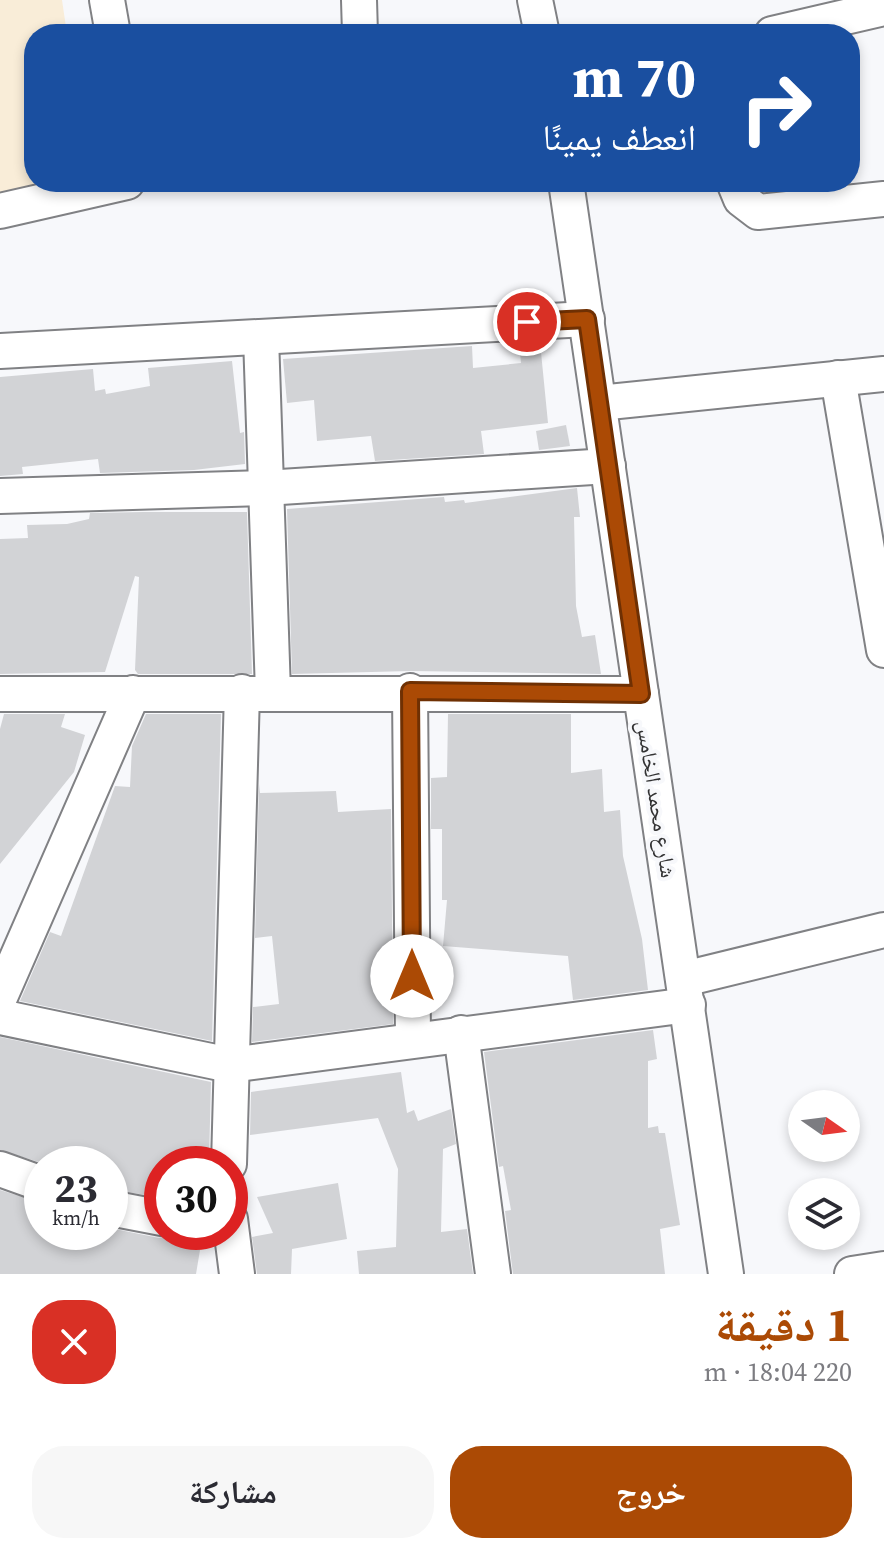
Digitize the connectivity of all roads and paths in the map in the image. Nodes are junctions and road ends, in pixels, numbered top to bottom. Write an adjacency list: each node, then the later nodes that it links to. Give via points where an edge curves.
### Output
1 (107, 0): 5 (street)
2 (359, 0): 6 (street)
3 (535, 0): 7 (street)
4 (884, 8): 8 (street)
5 (111, 24)
6 (360, 24)
7 (540, 24)
8 (815, 24)
9 (83, 192): 13 (street)
10 (568, 192): 14 (street, شارع محمد الخامس)
11 (738, 192): 12 (street, via 758,212)
12 (884, 199)
13 (0, 211)
14 (587, 319): 15 (street); 19 (street, شارع محمد الخامس)
15 (261, 337): 16 (street); 21 (street)
16 (0, 351)
17 (884, 374): 18 (street)
18 (838, 378): 19 (street); 23 (street)
19 (599, 403): 20 (street, شارع محمد الخامس)
20 (608, 466): 21 (street); 28 (street, شارع محمد الخامس)
21 (265, 488): 22 (street); 25 (street)
22 (0, 496)
23 (884, 650)
24 (410, 691): 25 (street); 28 (street); 34 (street)
25 (257, 692): 26 (street); 35 (street)
26 (133, 693): 27 (street); 31 (street)
27 (0, 694)
28 (641, 694): 30 (street, شارع محمد الخامس)
29 (884, 930): 30 (street)
30 (686, 992): 33 (street); 43 (street, شارع محمد الخامس)
31 (0, 997)
32 (0, 1017): 35 (street)
33 (461, 1033): 34 (street); 42 (street)
34 (413, 1040): 35 (street)
35 (230, 1065): 36 (street)
36 (229, 1146)
37 (0, 1169): 38 (street)
38 (24, 1178)
39 (233, 1250): 41 (street)
40 (884, 1269): 44 (street)
41 (237, 1274)
42 (493, 1274)
43 (726, 1274)
44 (852, 1274)

